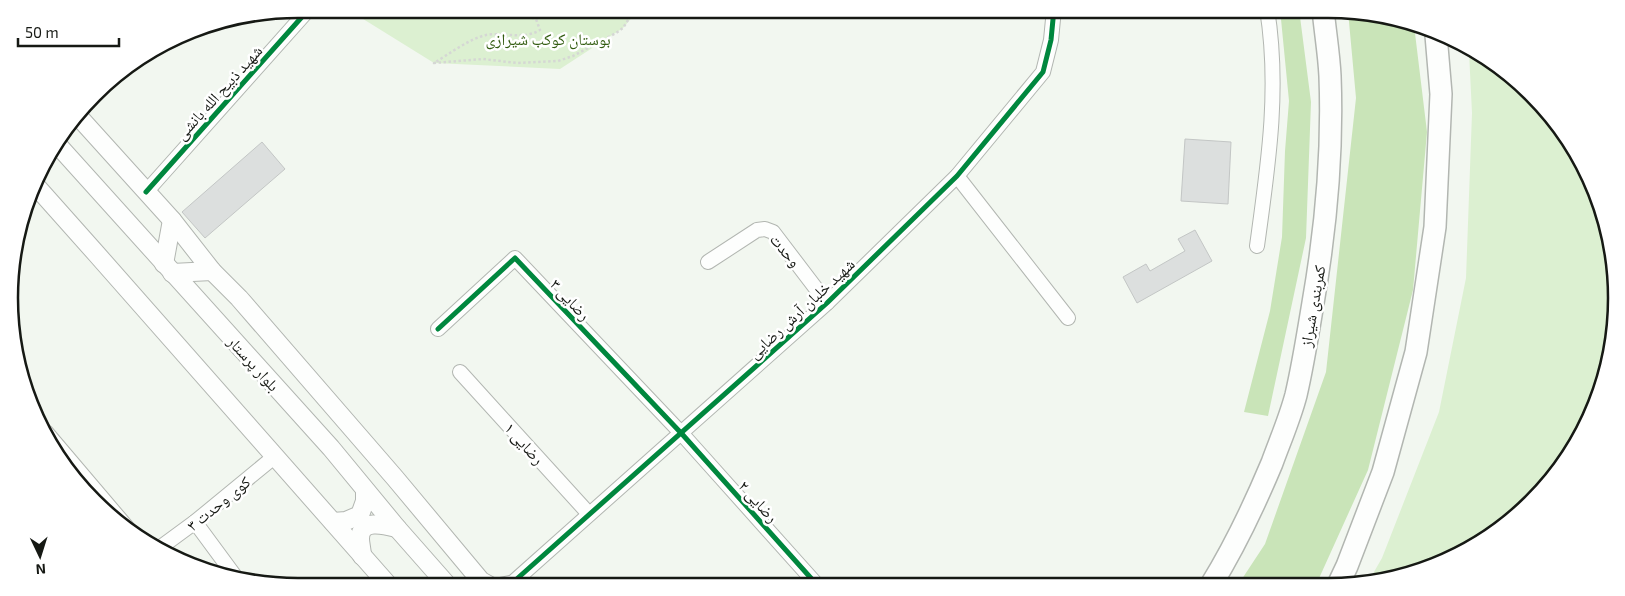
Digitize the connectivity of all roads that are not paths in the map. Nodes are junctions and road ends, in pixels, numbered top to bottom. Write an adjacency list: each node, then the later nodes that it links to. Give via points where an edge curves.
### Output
1 (301, 18): 10 (street, شهید ذبیح الله بانشی)
2 (1053, 18): 8 (street, شهید خلبان آرش رضایی, via 1043,72)
3 (1269, 18): 12 (street, via 1274,98)
4 (1323, 18): 37 (highway, کمربندی شیراز, via 1330,75 1331,135 1326,210 1310,324 1296,396 1280,443 1254,508)
5 (1436, 40): 38 (highway, via 1441,94 1435,227 1416,352 1383,472)
6 (81, 120): 10 (main road)
7 (61, 149): 14 (main road, بلوار پرستار)
8 (957, 176): 16 (street, شهید خلبان آرش رضایی); 17 (street)
9 (39, 190): 22 (main road)
10 (146, 192): 11 (main road)
11 (172, 220): 14 (main road); 15 (main road)
12 (1257, 246)
13 (708, 262): 16 (street, وحدت, via 756,230 765,228 773,232)
14 (168, 268): 15 (main road); 23 (main road, بلوار پرستار)
15 (212, 271): 34 (main road, via 239,298)
16 (827, 303): 20 (street, شهید خلبان آرش رضایی)
17 (1068, 318)
18 (438, 329): 20 (street, رضایی ۳, via 514,258)
19 (460, 372): 25 (street, رضایی ۱)
20 (682, 434): 25 (street, شهید خلبان آرش رضایی); 36 (street, رضایی ۲)
21 (66, 456): 24 (street)
22 (274, 457): 26 (street, کوی وحدت ۳); 27 (main road)
23 (365, 490): 27 (main road, via 360,514 346,521); 28 (main road, بلوار پرستار)
24 (103, 499)
25 (589, 514): 35 (street, شهید خلبان آرش رضایی)
26 (196, 522): 29 (street, کوی وحدت ۳); 31 (street)
27 (333, 522): 30 (main road)
28 (397, 528): 30 (main road, via 382,524 366,527 360,539); 33 (main road, بلوار پرستار)
29 (164, 545)
30 (362, 556): 32 (main road)
31 (226, 569)
32 (382, 578)
33 (441, 578)
34 (478, 578)
35 (516, 578)
36 (811, 578)
37 (1216, 578)
38 (1342, 578)

